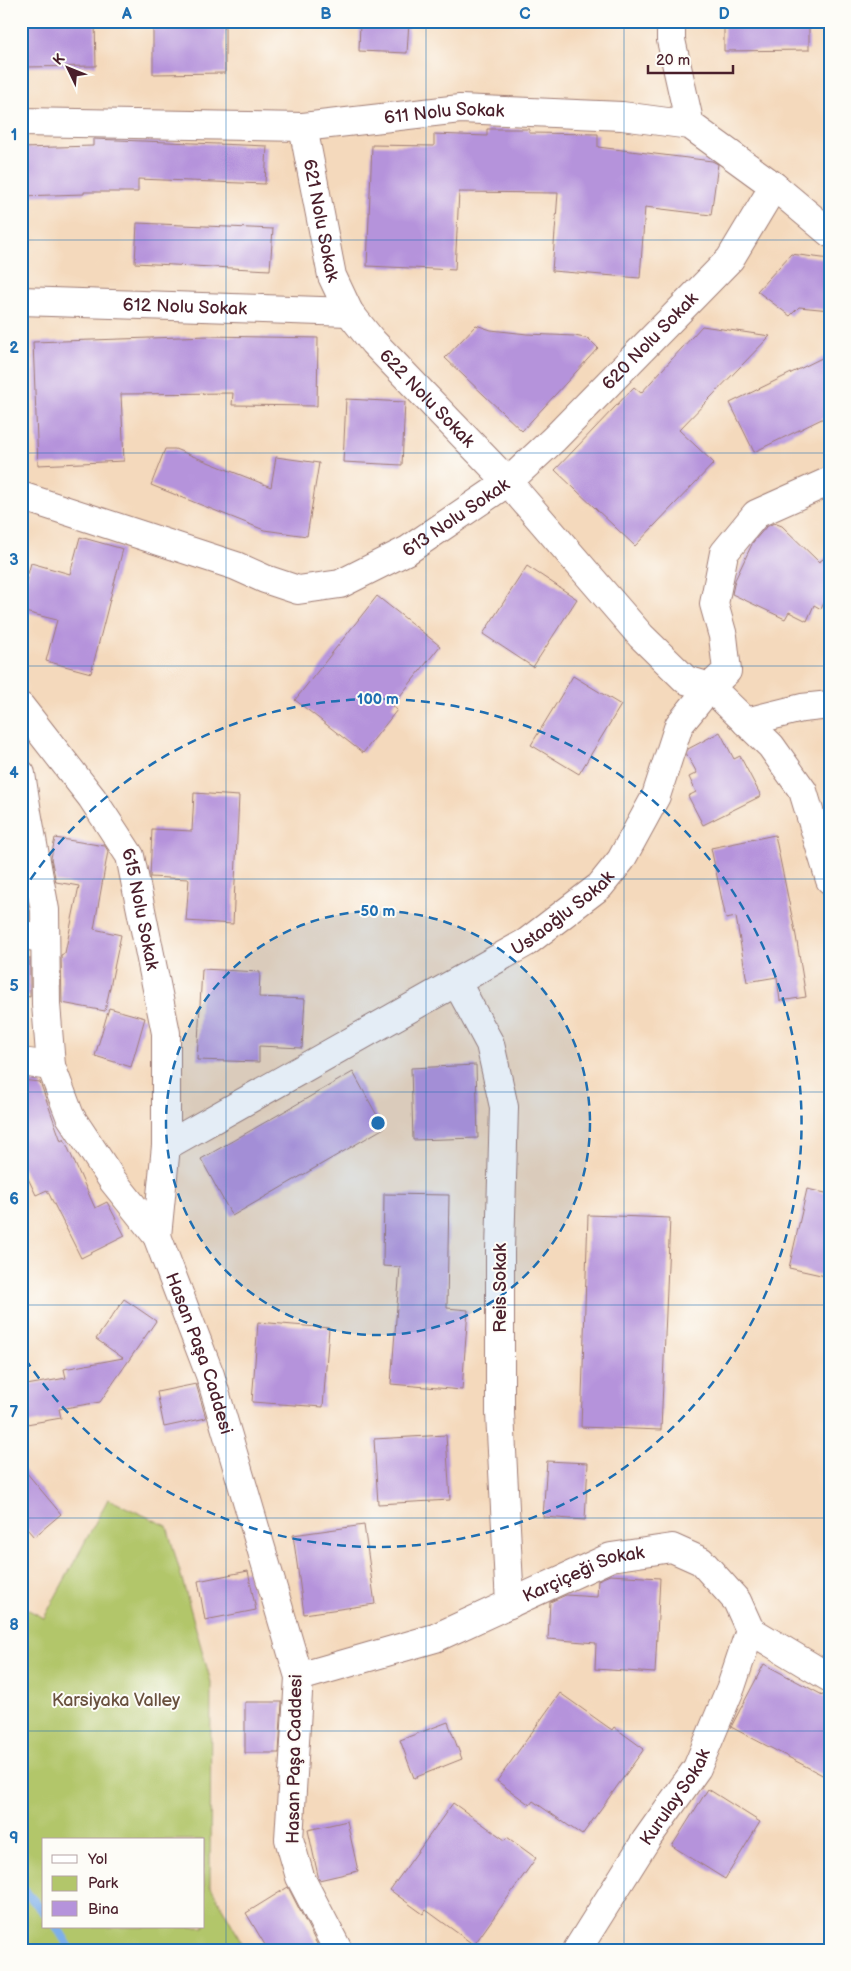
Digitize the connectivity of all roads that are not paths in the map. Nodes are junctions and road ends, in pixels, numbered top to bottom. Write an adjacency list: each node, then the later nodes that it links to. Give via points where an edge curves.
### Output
1 (671, 21): 3 (street, via 671,40)
2 (21, 122): 4 (street, 611 Nolu Sokak)
3 (690, 125): 4 (street, 611 Nolu Sokak, via 622,116 460,109); 5 (street, 611 Nolu Sokak)
4 (303, 127): 8 (street, 621 Nolu Sokak, via 332,276)
5 (774, 186): 6 (street, 611 Nolu Sokak); 10 (street, 620 Nolu Sokak, via 730,259)
6 (830, 233)
7 (21, 301): 8 (street, 612 Nolu Sokak)
8 (349, 312): 10 (street, 622 Nolu Sokak, via 373,342)
9 (830, 481): 12 (street, Ustaoğlu Sokak, via 756,514 724,553 714,604 724,636 727,671)
10 (508, 482): 11 (street, 613 Nolu Sokak, via 408,550 340,584 298,590 236,566); 12 (street, 613 Nolu Sokak, via 641,636 686,680)
11 (21, 496)
12 (710, 687): 15 (street, 613 Nolu Sokak); 20 (street, Ustaoğlu Sokak, via 679,725 656,796 621,860 600,886 527,942)
13 (830, 706): 15 (street, via 802,708)
14 (21, 707): 23 (street, 615 Nolu Sokak, via 92,798 130,856 166,1033)
15 (746, 722): 18 (street, 613 Nolu Sokak, via 771,746 803,791)
16 (21, 774): 17 (street, Hasan Paşa Caddesi)
17 (24, 812): 19 (street, Hasan Paşa Caddesi, via 45,910)
18 (830, 880)
19 (33, 937): 22 (street, Hasan Paşa Caddesi, via 46,1004)
20 (457, 982): 23 (street, Ustaoğlu Sokak); 25 (street, Reis Sokak, via 490,1044 504,1107 500,1403)
21 (21, 1062): 22 (street)
22 (51, 1066): 24 (street, Hasan Paşa Caddesi, via 70,1116 113,1181)
23 (166, 1146): 24 (street)
24 (157, 1236): 27 (street, Hasan Paşa Caddesi, via 210,1375)
25 (510, 1604): 26 (street, Karçiçeği Sokak, via 611,1557 672,1548 701,1561 737,1600); 27 (street, Karçiçeği Sokak, via 435,1638)
26 (750, 1630): 28 (street); 30 (street, Kurulay Sokak, via 731,1687 697,1768 646,1840)
27 (299, 1677): 29 (street, Hasan Paşa Caddesi, via 289,1839 300,1877)
28 (830, 1678)
29 (338, 1950)
30 (577, 1950)

